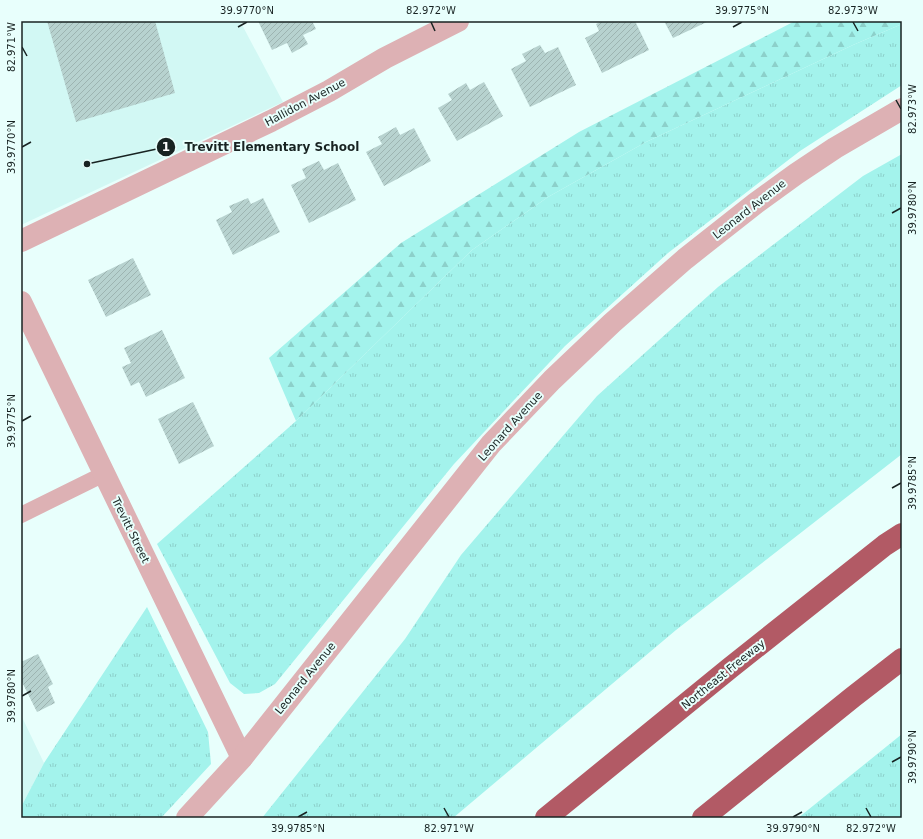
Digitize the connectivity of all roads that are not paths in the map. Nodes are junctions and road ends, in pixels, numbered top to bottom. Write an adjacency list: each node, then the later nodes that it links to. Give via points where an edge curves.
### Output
1 (458, 21): 3 (street, Hallidon Avenue, via 271,121)
2 (902, 109): 10 (street, Leonard Avenue, via 835,148 756,203 680,264 552,380 491,444)
3 (21, 241)
4 (21, 302): 5 (street, Trevitt Street)
5 (104, 474): 6 (lane); 10 (street, Trevitt Street)
6 (21, 515)
7 (902, 530): 8 (highway, Northeast Freeway)
8 (894, 539): 12 (highway, Northeast Freeway, via 736,663)
9 (902, 659): 13 (highway)
10 (242, 758): 11 (street, Leonard Avenue)
11 (188, 818)
12 (546, 818)
13 (703, 818)

